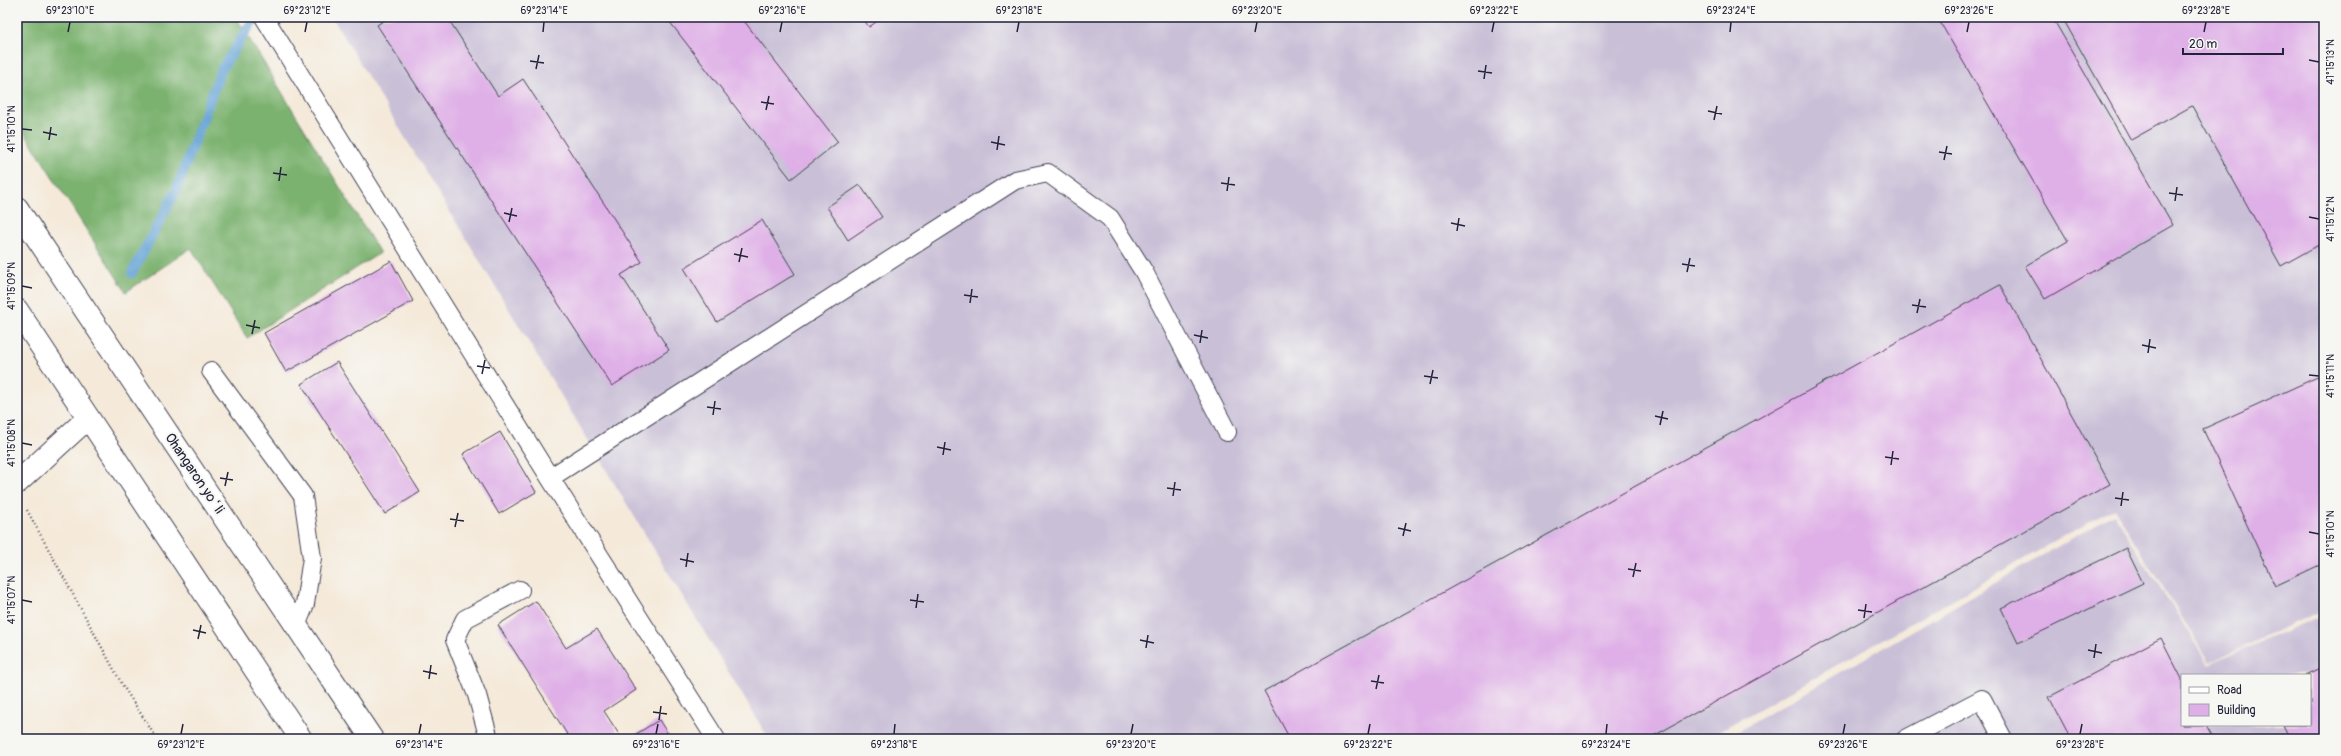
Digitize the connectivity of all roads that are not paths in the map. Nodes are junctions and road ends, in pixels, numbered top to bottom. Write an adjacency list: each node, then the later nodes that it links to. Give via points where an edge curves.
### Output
1 (268, 23): 7 (lane)
2 (17, 208): 10 (main road, Ohangaron yoʻli)
3 (17, 310): 5 (main road)
4 (212, 371): 10 (lane, via 303,496 312,558 305,604)
5 (88, 418): 8 (main road); 11 (main road)
6 (1227, 432): 7 (lane, via 1144,272 1110,218 1048,174 1015,180)
7 (550, 478): 14 (lane)
8 (17, 483)
9 (520, 590): 13 (lane, via 465,619 455,640 477,695)
10 (296, 626): 12 (main road, Ohangaron yoʻli)
11 (302, 739)
12 (372, 739)
13 (489, 739)
14 (716, 739)
15 (1906, 739): 16 (lane, via 1982,699)
16 (2003, 739)

